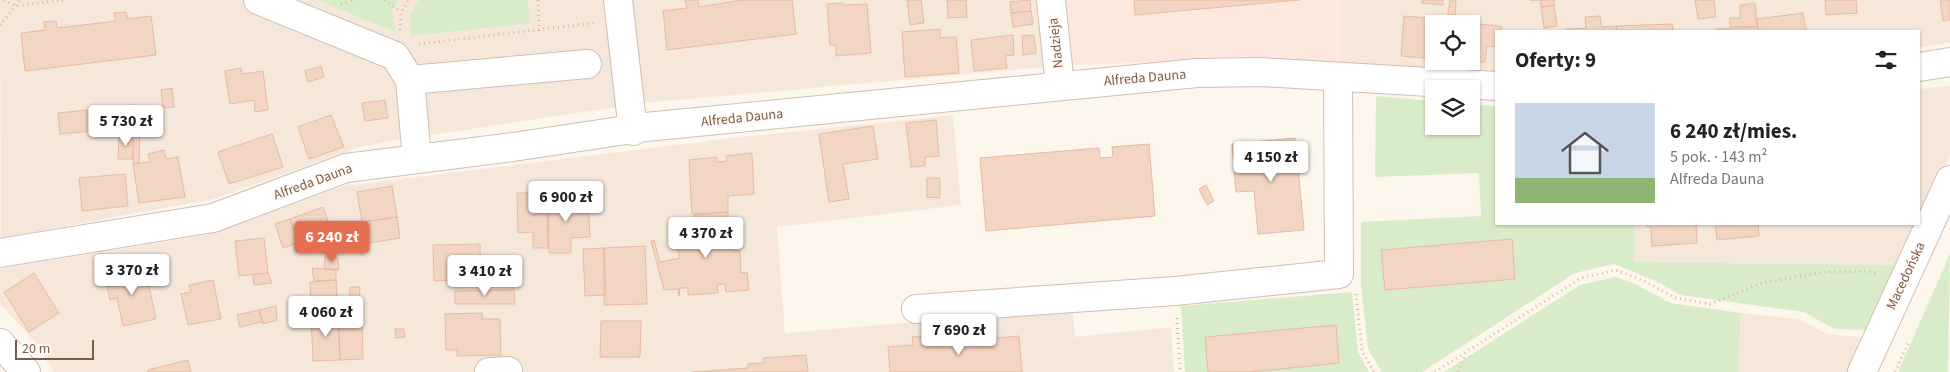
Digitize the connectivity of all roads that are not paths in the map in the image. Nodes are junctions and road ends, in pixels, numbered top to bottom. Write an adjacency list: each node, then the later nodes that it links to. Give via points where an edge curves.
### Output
1 (258, 0): 8 (street, via 395,56)
2 (1051, 0): 9 (street, Nadzieja)
3 (619, 10): 11 (street)
4 (1950, 62): 6 (street)
5 (587, 64): 8 (street)
6 (1920, 67)
7 (1338, 78): 9 (street, Alfreda Dauna, via 1233,72); 10 (street, Alfreda Dauna); 15 (street, via 1339,274 1175,291)
8 (410, 80): 12 (street)
9 (1060, 86): 11 (street, Alfreda Dauna, via 646,127)
10 (1495, 86)
11 (633, 131): 12 (street, Alfreda Dauna)
12 (417, 159): 14 (street, Alfreda Dauna, via 346,168 213,218)
13 (1948, 191): 18 (street, Macedońska)
14 (0, 253)
15 (916, 309)
16 (0, 343): 17 (street)
17 (26, 372)
18 (1862, 372)

